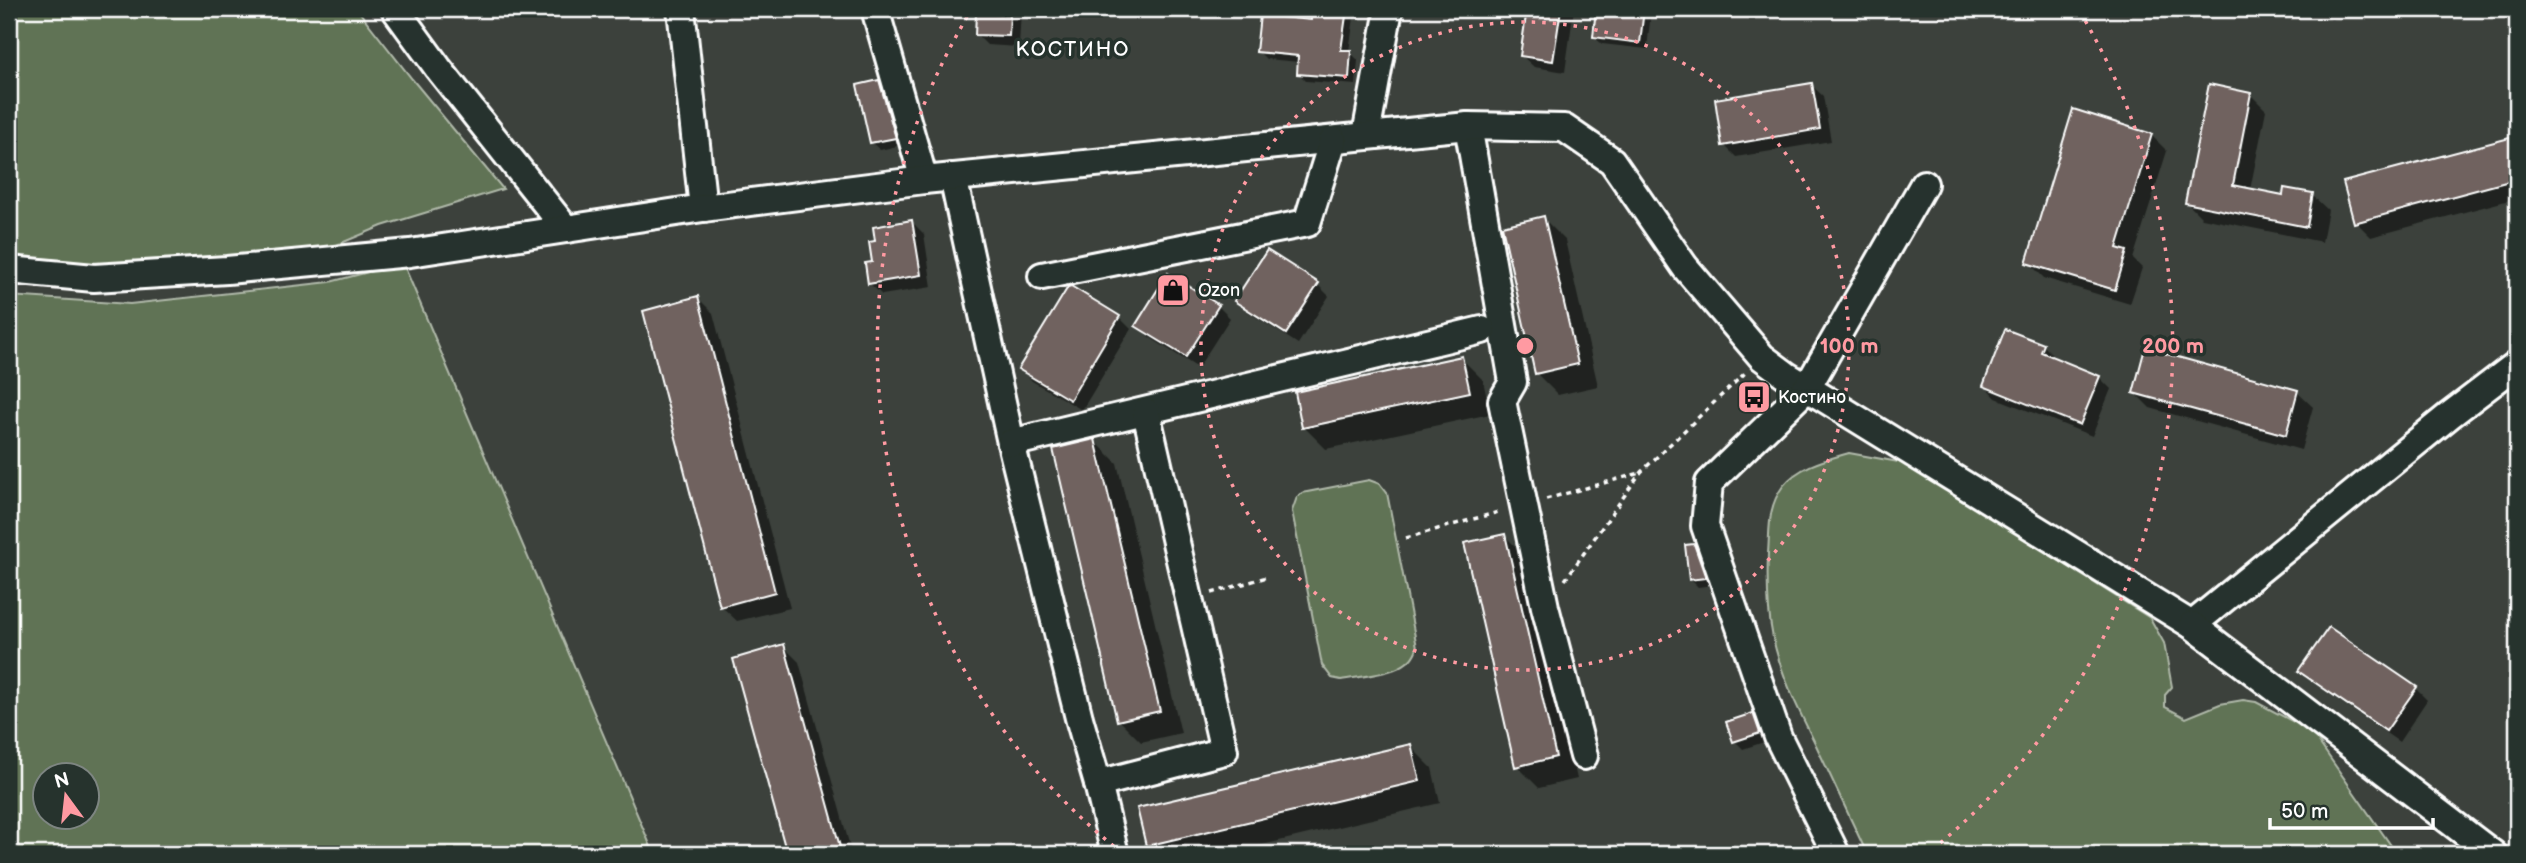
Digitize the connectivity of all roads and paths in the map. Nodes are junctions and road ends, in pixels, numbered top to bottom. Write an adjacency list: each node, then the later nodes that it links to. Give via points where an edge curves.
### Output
1 (395, 9): 12 (street)
2 (875, 9): 9 (street)
3 (1389, 9): 6 (street)
4 (676, 16): 11 (street)
5 (1468, 126): 6 (street); 16 (street, via 1564,128 1612,161 1685,267); 23 (street, via 1513,382 1502,401)
6 (1366, 135): 7 (street)
7 (1333, 140): 8 (street); 14 (street, via 1307,223)
8 (953, 177): 9 (street); 20 (street)
9 (924, 180): 11 (street)
10 (1924, 184): 18 (street)
11 (703, 208): 12 (street)
12 (566, 229): 13 (street, via 410,253 227,270 94,278)
13 (9, 270)
14 (1042, 276)
15 (1482, 330): 19 (street)
16 (1762, 357): 18 (street); 23 (path, via 1641,472)
17 (2517, 364): 24 (street)
18 (1807, 388): 24 (street); 28 (street, via 1709,483 1705,526 1778,737)
19 (1146, 412): 20 (street); 22 (street)
20 (1011, 443): 26 (street)
21 (1267, 577): 22 (path)
22 (1189, 599): 26 (street, via 1224,751)
23 (1545, 607): 25 (street)
24 (2192, 625): 29 (street)
25 (1584, 755)
26 (1098, 784): 27 (street)
27 (1115, 854)
28 (1836, 854)
29 (2493, 854)

